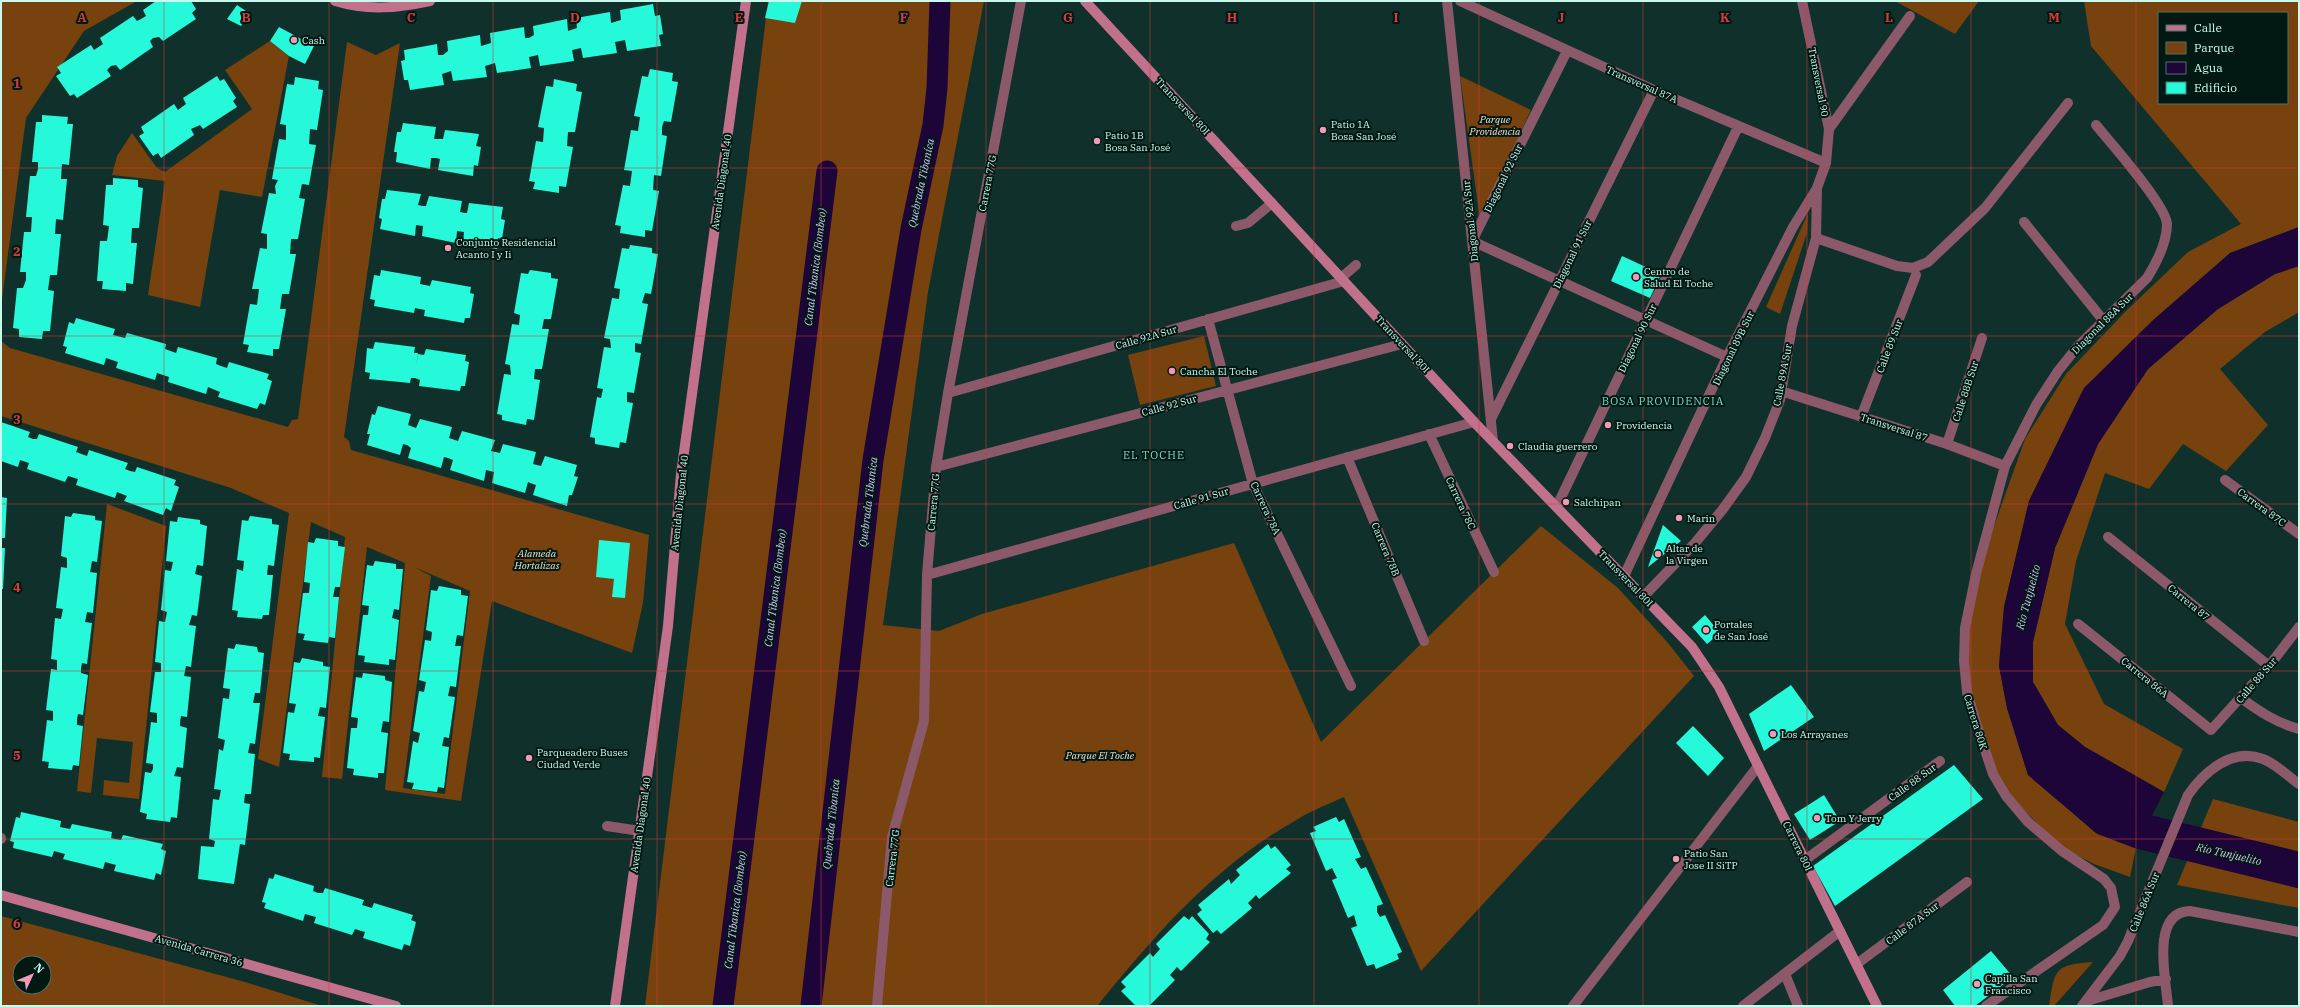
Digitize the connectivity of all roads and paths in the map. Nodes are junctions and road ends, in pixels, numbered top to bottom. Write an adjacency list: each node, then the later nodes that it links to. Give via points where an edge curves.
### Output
1 (335, 1): 2 (main road, via 371,9 394,8)
2 (430, 1)
3 (746, 1): 67 (main road, Avenida Diagonal 40, via 681,474 668,626)
4 (1021, 1): 35 (street, Carrera 77G)
5 (1085, 1): 18 (main road, Transversal 80I)
6 (1448, 1): 22 (street, Diagonal 92A Sur)
7 (1460, 1): 10 (street, Transversal 87A)
8 (1802, 1): 15 (street, Transversal 90)
9 (1910, 16): 15 (street)
10 (1567, 50): 11 (street, Transversal 87A); 22 (street, Diagonal 92 Sur)
11 (1654, 90): 14 (street, Transversal 87A); 26 (street, Diagonal 91 Sur)
12 (2068, 103): 21 (street, via 1985,208 1928,262 1913,268 1897,266)
13 (2096, 125): 29 (street, Diagonal 88A Sur, via 2165,215 2166,235 2155,265 2147,278)
14 (1738, 127): 16 (street, Transversal 87A); 28 (street, Diagonal 90 Sur)
15 (1829, 129): 16 (street, Transversal 90)
16 (1826, 163): 17 (street, Calle 89A Sur)
17 (1817, 188): 21 (street, Calle 89A Sur); 32 (street, Diagonal 89B Sur, via 1793,227)
18 (1272, 203): 20 (street, via 1248,223); 25 (main road, Transversal 80I)
19 (2024, 222): 29 (street)
20 (1236, 226)
21 (1816, 238): 34 (street, Calle 89A Sur, via 1792,326)
22 (1472, 241): 26 (street); 37 (street, Diagonal 92A Sur)
23 (1356, 265): 25 (street)
24 (1916, 275): 36 (street, Calle 89 Sur)
25 (1343, 279): 27 (street, Calle 92A Sur); 31 (main road, Transversal 80I)
26 (1559, 281): 28 (street); 37 (street, Diagonal 91 Sur)
27 (1208, 319): 33 (street, Carrera 78A); 35 (street, Calle 92A Sur)
28 (1646, 320): 32 (street); 47 (street, Diagonal 90 Sur)
29 (2103, 320): 43 (street, Diagonal 88A Sur, via 2058,371 2036,405)
30 (1982, 338): 41 (street, Calle 88B Sur)
31 (1402, 344): 33 (street, Calle 92 Sur); 38 (main road, Transversal 80I)
32 (1727, 357): 52 (street, Diagonal 89B Sur)
33 (1227, 390): 44 (street, Calle 92 Sur); 46 (street, Carrera 78A)
34 (1781, 390): 36 (street, Transversal 87); 53 (street, Calle 89A Sur, via 1780,400 1765,438 1746,477 1695,543)
35 (948, 393): 44 (street, Carrera 77G)
36 (1861, 417): 41 (street, Transversal 87)
37 (1491, 419): 40 (street, Diagonal 92A Sur)
38 (1474, 422): 39 (street, Calle 91 Sur); 40 (main road, Transversal 80I)
39 (1429, 434): 42 (street, Calle 91 Sur); 50 (street, Carrera 78C)
40 (1493, 441): 47 (main road, Transversal 80I)
41 (1947, 444): 43 (street, Transversal 87)
42 (1347, 457): 46 (street, Calle 91 Sur); 56 (street, Carrera 78B)
43 (2005, 466): 84 (street, Carrera 80K, via 1976,574 1965,628 1967,692 1993,774 2006,796 2028,822 2104,879 2111,888 2115,907 2104,925)
44 (936, 467): 51 (street, Carrera 77G)
45 (2225, 480): 48 (street, Carrera 87C)
46 (1253, 484): 51 (street, Calle 91 Sur); 58 (street, Carrera 78A)
47 (1556, 506): 52 (main road, Transversal 80I)
48 (2299, 534)
49 (2108, 537): 57 (street, Carrera 87)
50 (1494, 572)
51 (927, 575): 79 (street, Carrera 77G, via 924,721 892,837)
52 (1624, 576): 53 (main road, Transversal 80I)
53 (1644, 596): 59 (main road, Transversal 80I, via 1692,647)
54 (2078, 624): 62 (street, Carrera 86A)
55 (2299, 627): 57 (street, Calle 88 Sur)
56 (1424, 641)
57 (2269, 666): 60 (street, Calle 88 Sur)
58 (1351, 686)
59 (1719, 688): 64 (main road, Carrera 80I)
60 (2242, 698): 61 (street, via 2263,714); 62 (street, Calle 88 Sur)
61 (2299, 729)
62 (2211, 730)
63 (1940, 761): 68 (street, Calle 88 Sur)
64 (1758, 766): 68 (main road, Carrera 80I); 80 (street)
65 (2299, 784): 76 (street, Calle 86A Sur, via 2264,759 2254,757 2225,760 2211,768 2188,795 2120,956)
66 (607, 826): 67 (street)
67 (640, 832): 78 (main road, Avenida Diagonal 40)
68 (1805, 860): 71 (main road, Carrera 80I)
69 (1967, 882): 73 (street, Calle 87A Sur)
70 (1, 895): 77 (main road, Avenida Carrera 36)
71 (1840, 931): 73 (main road, Carrera 80I); 74 (street)
72 (2299, 932): 75 (street, via 2182,911 2175,915 2164,932)
73 (1858, 963): 83 (main road, Carrera 80I)
74 (1785, 974): 81 (street); 82 (street)
75 (2166, 979): 76 (street, Calle 86A Sur, via 2139,985); 85 (street)
76 (2085, 1004)
77 (396, 1006)
78 (615, 1006)
79 (877, 1006)
80 (1573, 1006)
81 (1743, 1006)
82 (1798, 1006)
83 (1877, 1006)
84 (1986, 1006)
85 (2168, 1006)

